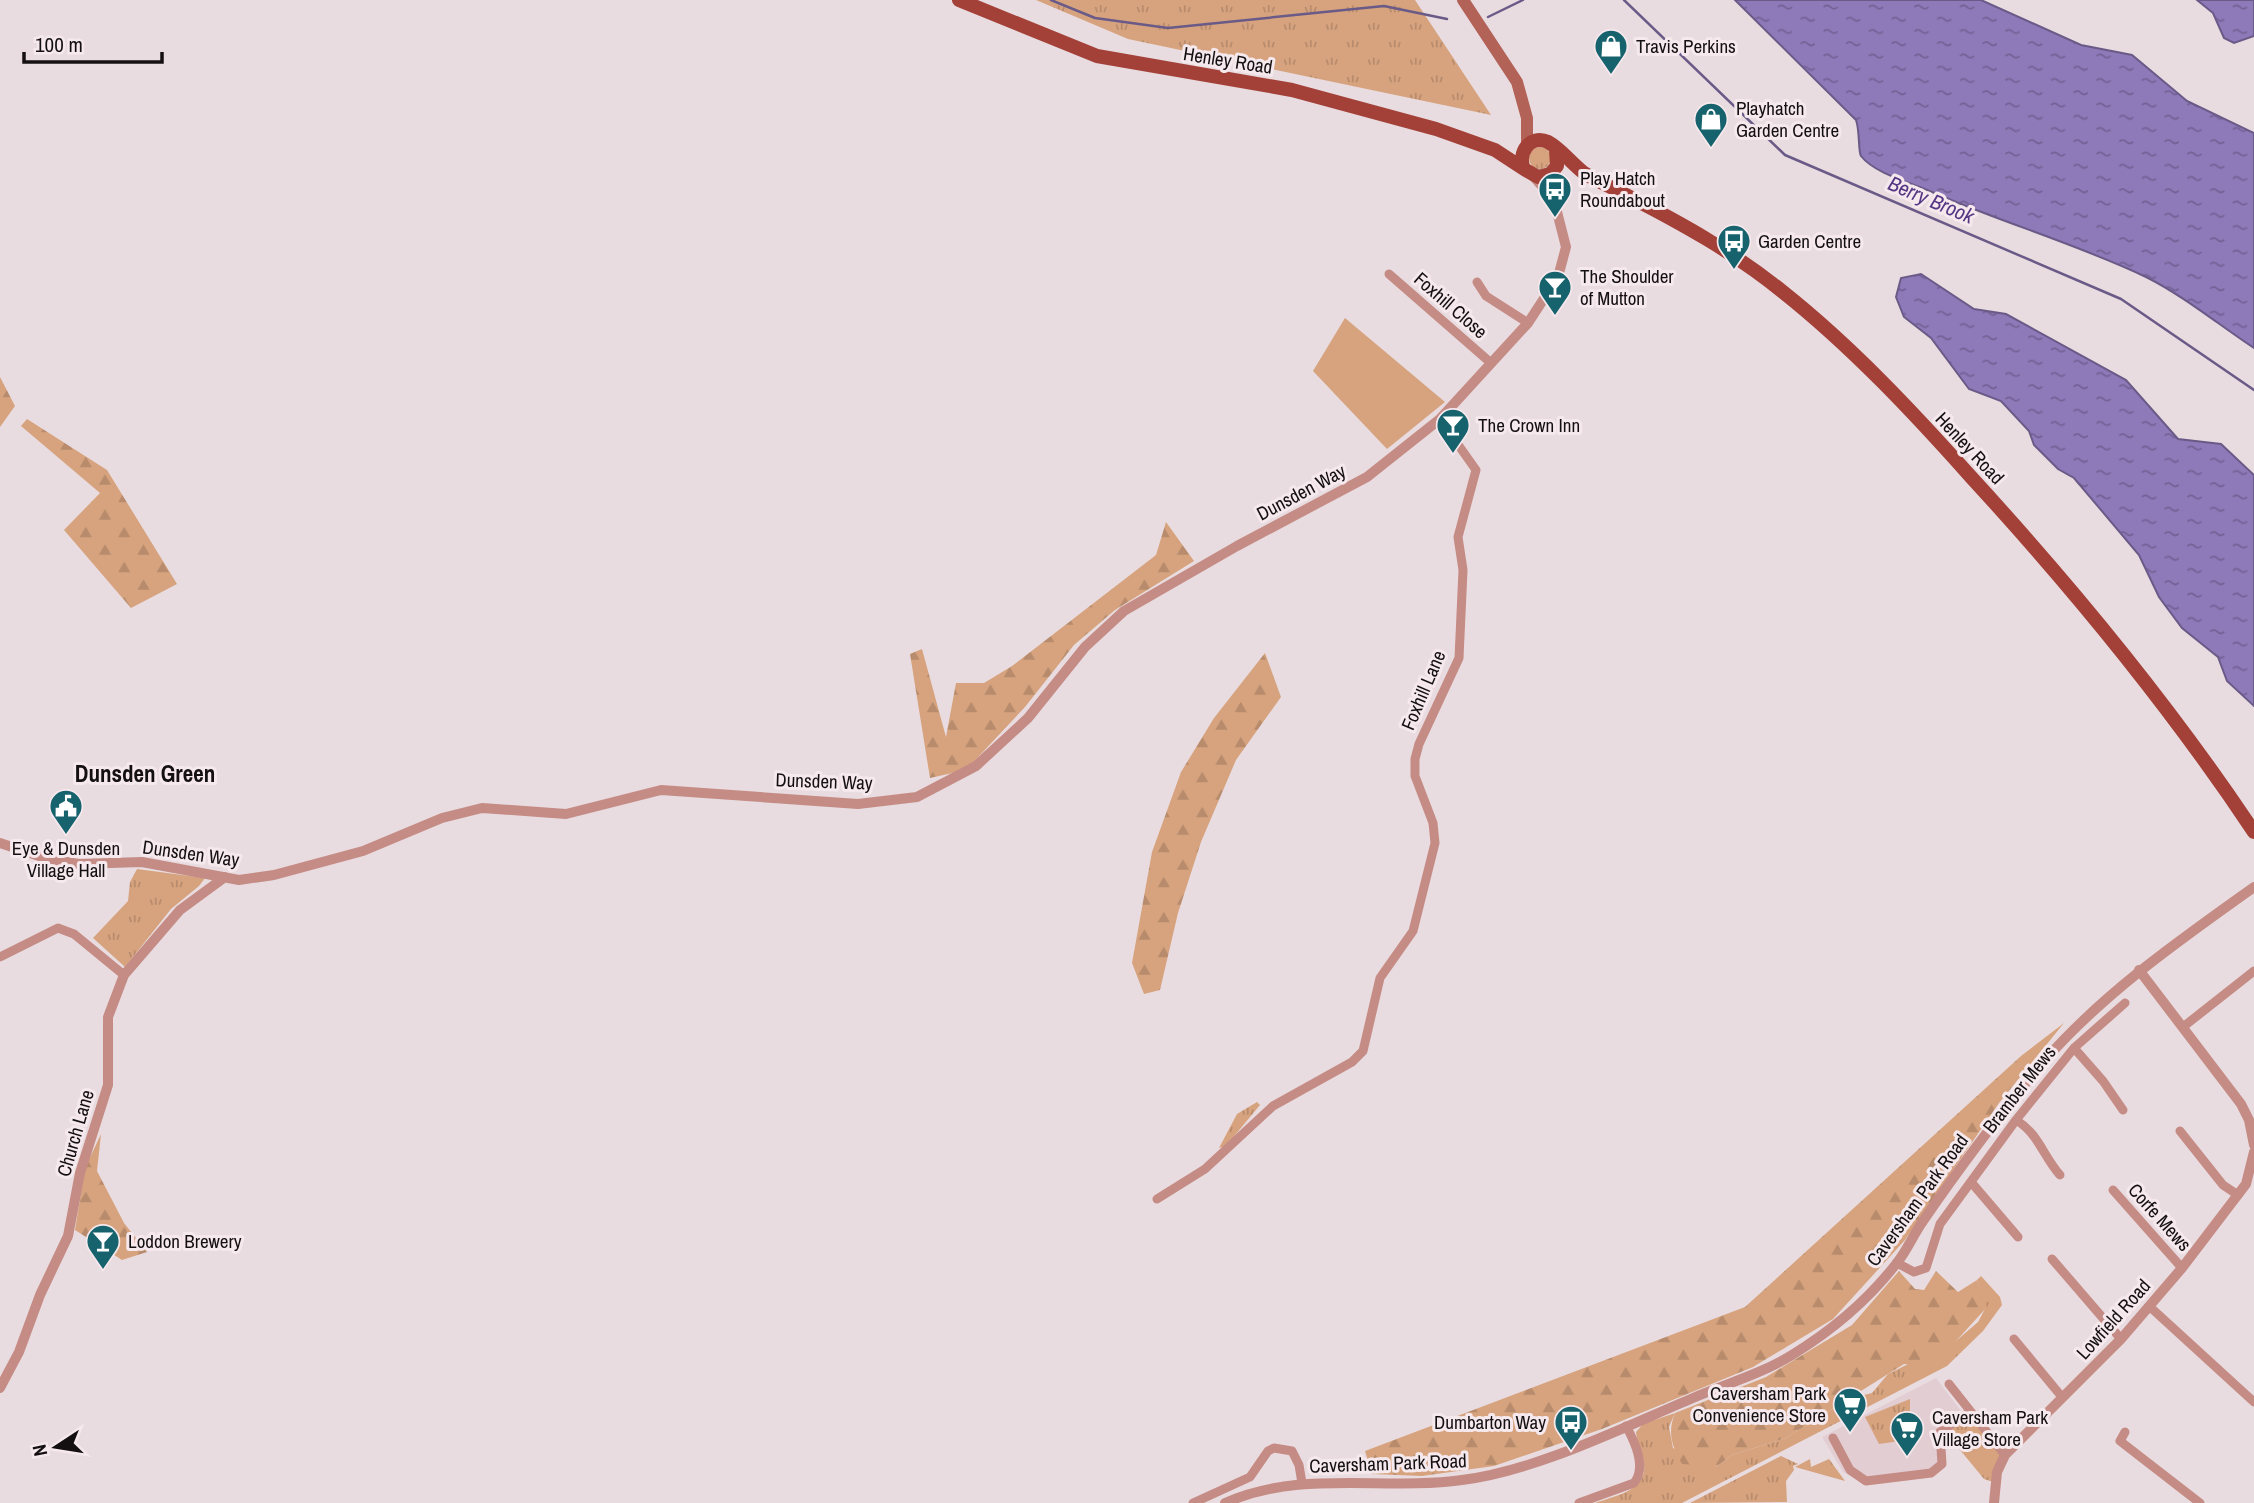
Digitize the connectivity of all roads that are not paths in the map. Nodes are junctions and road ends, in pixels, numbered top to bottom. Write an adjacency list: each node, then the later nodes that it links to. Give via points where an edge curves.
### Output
1 (959, 0): 6 (main road, Henley Road, via 1097,56 1292,90)
2 (1464, 0): 3 (main road, via 1517,82)
3 (1527, 118): 4 (main road); 5 (main road)
4 (1527, 146): 5 (main road, via 1536,141); 6 (main road, Henley Road); 9 (main road, via 1521,160)
5 (1551, 146): 7 (main road, via 1558,161); 8 (main road, Henley Road)
6 (1495, 150): 9 (main road, Henley Road)
7 (1554, 171): 8 (main road, Henley Road); 9 (main road, via 1546,177); 10 (street, Dunsden Way)
8 (1582, 172): 16 (main road, Henley Road, via 1722,247 1791,298 1879,380 1998,506 2103,629)
9 (1529, 173): 10 (street, Dunsden Way)
10 (1554, 200): 13 (street, Dunsden Way, via 1565,238 1563,263)
11 (1389, 274): 14 (street, Foxhill Close)
12 (1477, 282): 13 (street, via 1486,296)
13 (1528, 323): 14 (street, Dunsden Way)
14 (1491, 363): 15 (street, Dunsden Way)
15 (1440, 419): 18 (street, Dunsden Way, via 1367,477 1125,611 1085,646 1028,718 976,766 917,797 858,803 661,790 566,814 482,808 442,818 351,855 265,877); 36 (street, Foxhill Lane, via 1476,470 1458,537 1463,570 1459,658 1415,759 1415,776 1436,832 1413,931 1380,978 1363,1051 1352,1062 1273,1106 1205,1169)
16 (2254, 832)
17 (0, 843): 18 (street, Dunsden Way, via 79,864 142,862)
18 (225, 877): 23 (street, Church Lane, via 180,910)
19 (2253, 886): 21 (street, Caversham Park Road)
20 (0, 957): 23 (street, via 58,928 74,934)
21 (2139, 970): 25 (street); 39 (street, Caversham Park Road, via 2094,1008 2044,1062 1924,1220)
22 (2254, 971): 25 (street)
23 (124, 975): 45 (street, Church Lane, via 108,1017 108,1085 80,1173 68,1237)
24 (2125, 1003): 26 (street, Bramber Mews)
25 (2183, 1027): 30 (street, via 2241,1104)
26 (2074, 1048): 27 (street, Bramber Mews); 28 (street, Bramber Mews)
27 (2123, 1110)
28 (2016, 1120): 32 (street, via 2039,1140); 33 (street, Bramber Mews)
29 (2180, 1130): 35 (street, via 2223,1185)
30 (2254, 1146)
31 (2254, 1152): 35 (street, Lowfield Road, via 2251,1173)
32 (2060, 1175)
33 (1971, 1182): 37 (street); 39 (street, Bramber Mews, via 1940,1224 1926,1268 1920,1273)
34 (2113, 1191): 40 (street, Corfe Mews)
35 (2238, 1195): 40 (street, Lowfield Road)
36 (1157, 1199)
37 (2018, 1237)
38 (2052, 1259): 43 (street)
39 (1897, 1263): 49 (street, Caversham Park Road, via 1849,1313 1789,1357)
40 (2182, 1268): 41 (street, Lowfield Road)
41 (2149, 1306): 43 (street, Lowfield Road); 47 (street)
42 (2014, 1339): 46 (street)
43 (2122, 1339): 46 (street, Lowfield Road)
44 (1949, 1384): 48 (street)
45 (0, 1388)
46 (2062, 1397): 52 (street, Lowfield Road)
47 (2254, 1402)
48 (1970, 1412): 50 (street, via 1940,1432 1942,1464 1931,1473 1866,1481 1850,1470); 52 (street)
49 (1626, 1426): 53 (street, Caversham Park Road, via 1514,1469 1462,1480); 56 (street, via 1640,1465 1639,1476 1634,1483)
50 (1833, 1438)
51 (2119, 1440): 58 (street)
52 (2005, 1455): 57 (street, Lowfield Road, via 1997,1472)
53 (1302, 1483): 54 (street, via 1292,1451 1274,1448 1250,1477); 55 (street, Caversham Park Road)
54 (1193, 1503)
55 (1225, 1503)
56 (1579, 1503)
57 (1994, 1503)
58 (2200, 1503)

